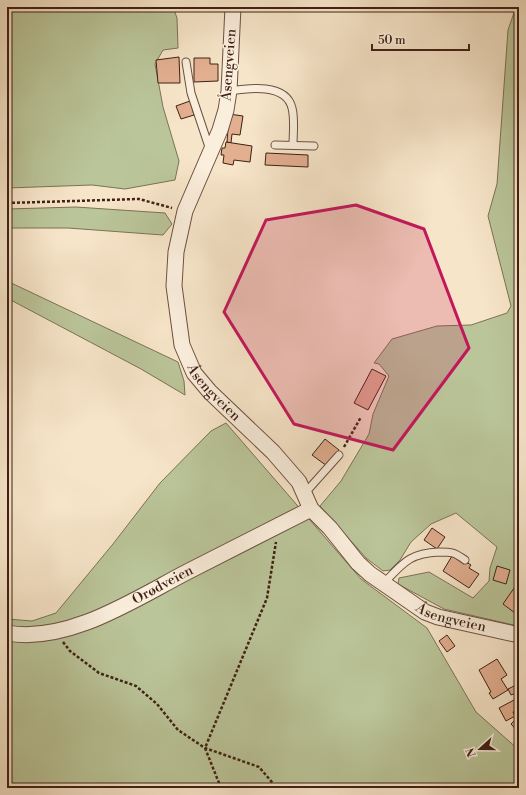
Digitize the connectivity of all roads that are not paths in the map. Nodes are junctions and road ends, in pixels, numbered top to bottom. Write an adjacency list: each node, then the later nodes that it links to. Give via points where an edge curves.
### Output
1 (233, 7): 3 (street, Åsengveien)
2 (186, 62): 7 (lane, via 191,93)
3 (229, 90): 5 (lane, via 270,90 285,96 292,107); 7 (street, Åsengveien, via 220,130)
4 (274, 145): 5 (lane)
5 (293, 146): 6 (lane)
6 (314, 146)
7 (210, 150): 9 (street, Åsengveien, via 184,211 176,252 174,286 182,345 194,373 210,392 273,452 299,482)
8 (339, 454): 9 (lane)
9 (305, 493): 10 (street, Åsengveien)
10 (312, 509): 12 (street, Åsengveien, via 358,564); 13 (street, Orødveien, via 100,617 56,632 21,635)
11 (465, 560): 12 (lane, via 454,552 417,554 400,566)
12 (384, 583): 14 (street, Åsengveien, via 425,612)
13 (7, 632)
14 (519, 635)

